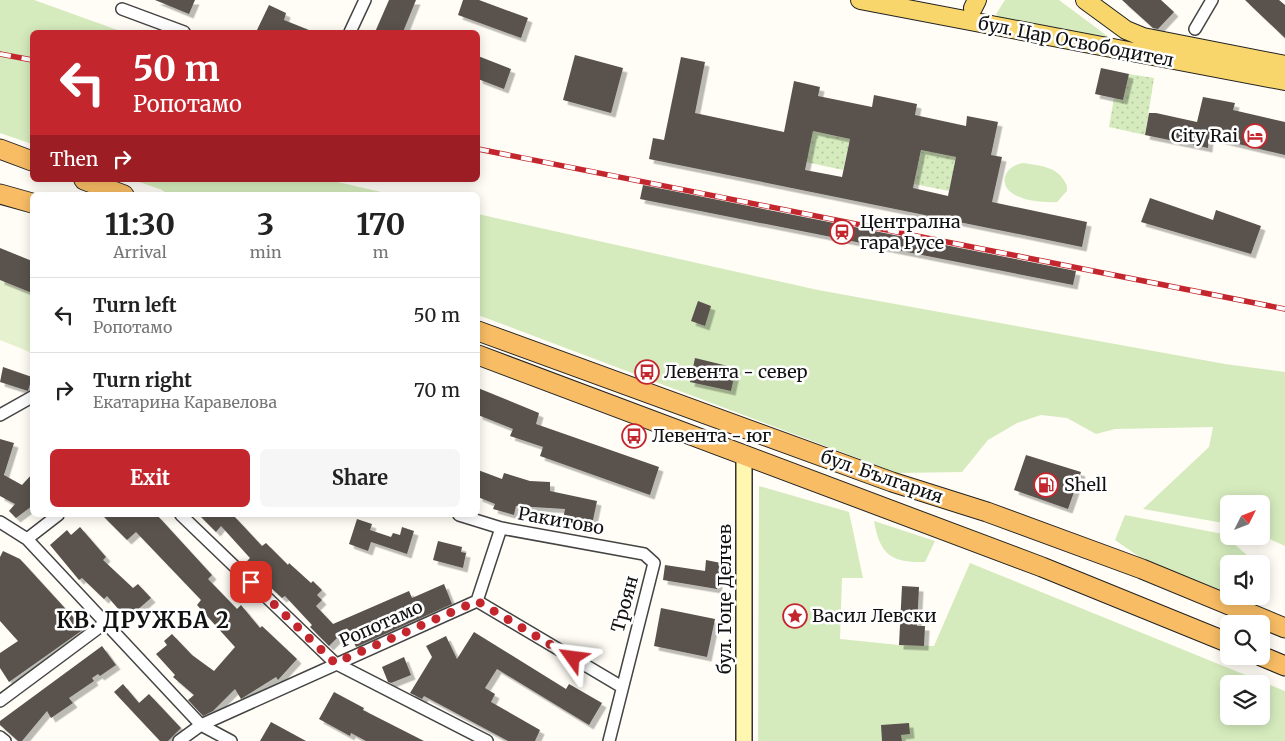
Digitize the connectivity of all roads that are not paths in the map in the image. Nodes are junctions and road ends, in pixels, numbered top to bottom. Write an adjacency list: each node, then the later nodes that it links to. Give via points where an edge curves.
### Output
1 (365, 0): 10 (street)
2 (864, 0): 7 (main road, бул. Цар Освободител)
3 (1085, 0): 11 (main road, бул. Цар Освободител, via 1119,25 1143,37)
4 (1212, 0): 8 (street)
5 (978, 3): 7 (main road)
6 (122, 9): 9 (street)
7 (952, 19): 12 (main road, бул. Цар Освободител)
8 (1194, 29)
9 (179, 30)
10 (351, 30)
11 (1285, 65)
12 (1285, 81)
13 (0, 149): 14 (highway)
14 (30, 160)
15 (89, 182): 16 (highway)
16 (116, 192)
17 (0, 194): 18 (highway)
18 (30, 202)
19 (480, 332): 33 (highway, бул. България, via 892,482 987,512 1133,566)
20 (480, 356): 23 (highway, бул. България)
21 (30, 397): 22 (street)
22 (0, 415)
23 (744, 456): 34 (highway, бул. България, via 1042,567); 47 (main road, бул. Гоце Делчев)
24 (55, 517): 29 (street)
25 (183, 517): 36 (street)
26 (465, 517): 28 (street, Ракитово)
27 (3, 528): 29 (street)
28 (501, 528): 30 (street, Ракитово, via 644,554); 31 (street)
29 (26, 539): 32 (street)
30 (654, 563): 38 (street, Троян)
31 (477, 601): 36 (street, Ропотамо); 38 (street)
32 (104, 624): 39 (street); 40 (street)
33 (1285, 628)
34 (1220, 639)
35 (1270, 660): 37 (highway)
36 (335, 663): 40 (street, Ропотамо); 45 (street)
37 (1285, 666)
38 (622, 687): 46 (street, Троян)
39 (0, 701)
40 (201, 726): 43 (street, Ропотамо); 44 (street)
41 (0, 737): 42 (street)
42 (5, 741)
43 (179, 741)
44 (231, 741)
45 (487, 741)
46 (609, 741)
47 (744, 741)

